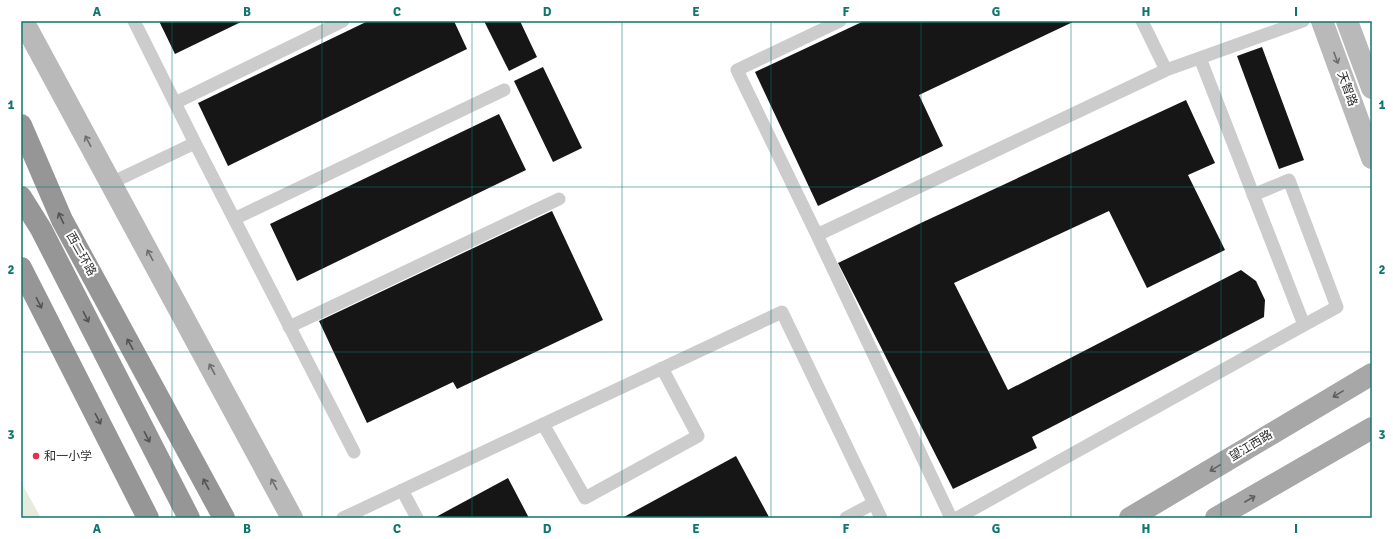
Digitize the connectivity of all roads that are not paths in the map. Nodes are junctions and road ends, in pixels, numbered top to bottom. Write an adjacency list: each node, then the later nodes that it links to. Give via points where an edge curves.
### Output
1 (23, 21): 17 (street, one-way to 1)
2 (134, 21): 13 (lane)
3 (343, 21): 13 (lane)
4 (840, 21): 22 (lane, via 737,70)
5 (1142, 21): 10 (lane)
6 (1303, 21): 9 (lane)
7 (1322, 21): 16 (street, 天智路, one-way to 16)
8 (1348, 21): 11 (street, 天智路)
9 (1200, 58): 10 (lane); 18 (lane)
10 (1166, 70): 22 (lane)
11 (1372, 88)
12 (504, 90): 21 (lane)
13 (175, 102): 15 (lane)
14 (21, 125): 35 (highway, 西二环路, one-way to 14, via 62,220)
15 (195, 143): 17 (lane); 21 (lane)
16 (1372, 158)
17 (111, 183): 36 (street, one-way to 17)
18 (1253, 195): 24 (lane); 24 (lane, via 1289,180 1337,307)
19 (21, 197): 34 (highway, 西二环路, one-way to 34, via 41,229)
20 (559, 199): 25 (lane)
21 (234, 219): 25 (lane)
22 (817, 235): 41 (lane)
23 (21, 268): 33 (highway, one-way to 33)
24 (1304, 325): 42 (lane)
25 (289, 327): 30 (lane)
26 (662, 368): 28 (lane); 28 (lane, via 698,436 585,498); 32 (lane, via 782,312)
27 (1372, 374): 43 (main road, 望江西路, one-way to 43)
28 (543, 424): 31 (lane)
29 (1372, 428): 44 (main road, one-way to 29)
30 (354, 452)
31 (402, 490): 37 (lane); 38 (lane)
32 (874, 503): 39 (lane); 40 (lane)
33 (148, 518)
34 (189, 518)
35 (224, 518)
36 (292, 518)
37 (343, 518)
38 (417, 518)
39 (846, 518)
40 (882, 518)
41 (950, 518)
42 (957, 518)
43 (1130, 518)
44 (1216, 518)

